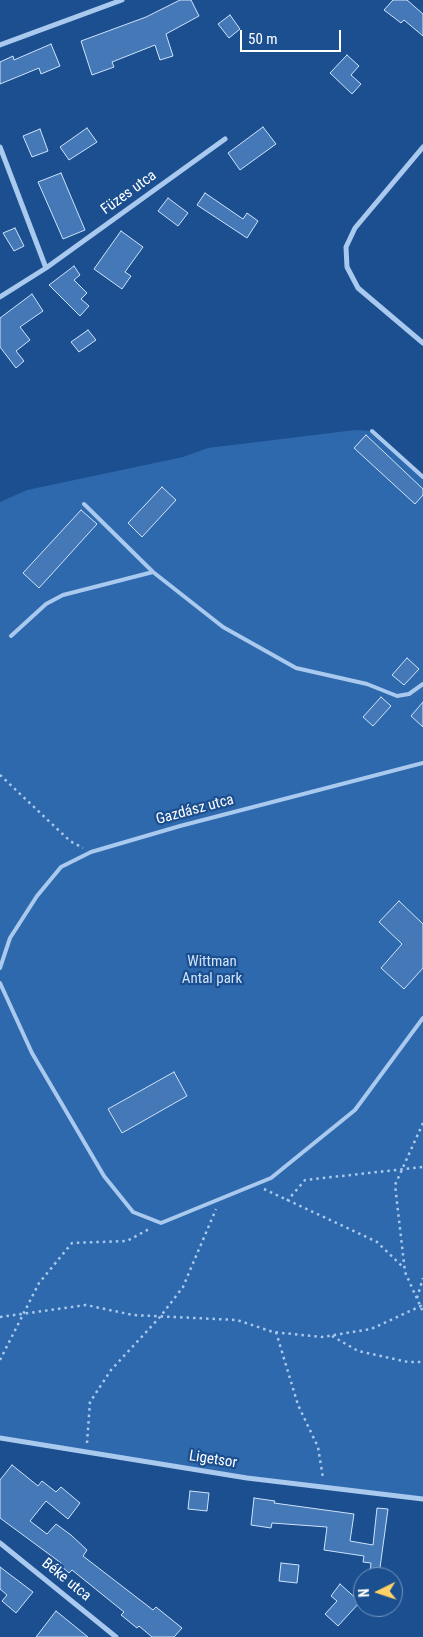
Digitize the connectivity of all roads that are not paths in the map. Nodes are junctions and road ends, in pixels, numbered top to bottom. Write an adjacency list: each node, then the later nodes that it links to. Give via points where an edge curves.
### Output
1 (122, 0): 2 (street)
2 (0, 45)
3 (225, 139): 6 (street, Füzes utca)
4 (0, 147): 6 (street)
5 (423, 147): 8 (street, via 355,228 346,247 347,267 358,288)
6 (46, 268): 7 (street, Füzes utca)
7 (0, 297)
8 (423, 342)
9 (372, 431): 10 (lane)
10 (423, 477)
11 (84, 504): 12 (lane)
12 (153, 572): 13 (lane, via 63,595 46,604); 14 (lane, via 223,627 296,668 367,684 397,696 409,694)
13 (12, 636)
14 (423, 684)
15 (423, 763): 16 (lane, Gazdász utca, via 90,852 61,867 37,896 10,938)
16 (0, 968)
17 (0, 984): 18 (lane, via 32,1053 104,1176 133,1212 161,1223 270,1178 355,1110)
18 (423, 1018)
19 (0, 1438): 20 (street, Ligetsor, via 247,1478)
20 (423, 1498)
21 (0, 1543): 22 (street, Béke utca)
22 (116, 1637)

